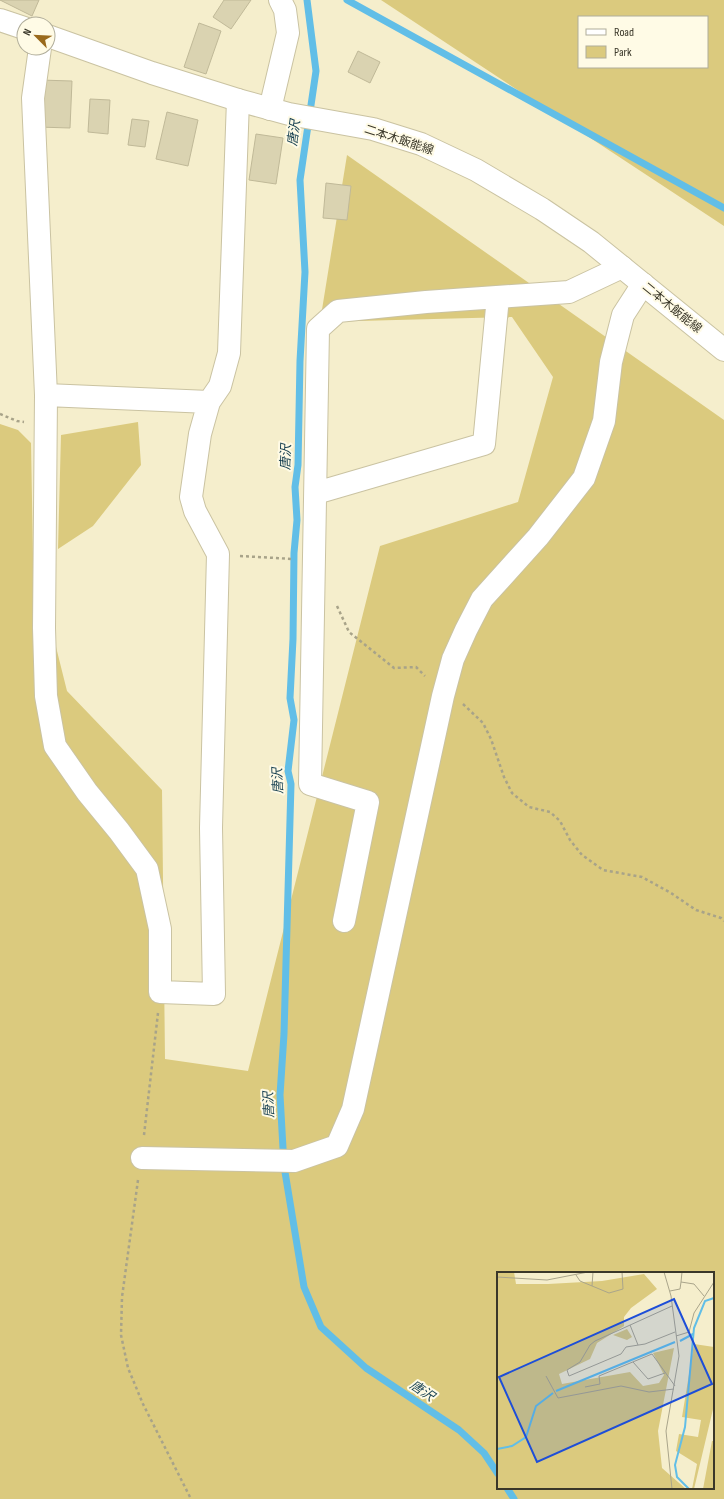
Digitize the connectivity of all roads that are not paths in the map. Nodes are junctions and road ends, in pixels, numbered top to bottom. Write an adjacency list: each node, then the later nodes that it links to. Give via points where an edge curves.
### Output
1 (280, 0): 7 (street, via 285,10 288,33)
2 (0, 20): 3 (street)
3 (16, 25)
4 (56, 39): 6 (street, 二本木飯能線)
5 (39, 56): 12 (street, via 33,98)
6 (238, 100): 7 (street, 二本木飯能線); 13 (street, via 228,353 220,386)
7 (279, 111): 8 (street, 二本木飯能線, via 373,129 422,144 476,170 542,209 591,242)
8 (622, 267): 9 (street, 二本木飯能線); 10 (street, via 569,292)
9 (643, 284): 11 (street, 二本木飯能線); 16 (street, via 623,315 611,362 604,421 584,478 538,536 482,599 453,659 352,1109 337,1146 294,1161)
10 (498, 297): 14 (street, via 484,444); 14 (street, via 338,311 318,329)
11 (724, 350)
12 (46, 395): 13 (street); 13 (street, via 44,636 46,696 55,746 146,869 160,929 160,992 214,994 211,828 218,554 195,511 191,497 200,434)
13 (209, 402)
14 (316, 493): 15 (street, via 310,561 310,784 368,802)
15 (344, 921)
16 (142, 1158)

